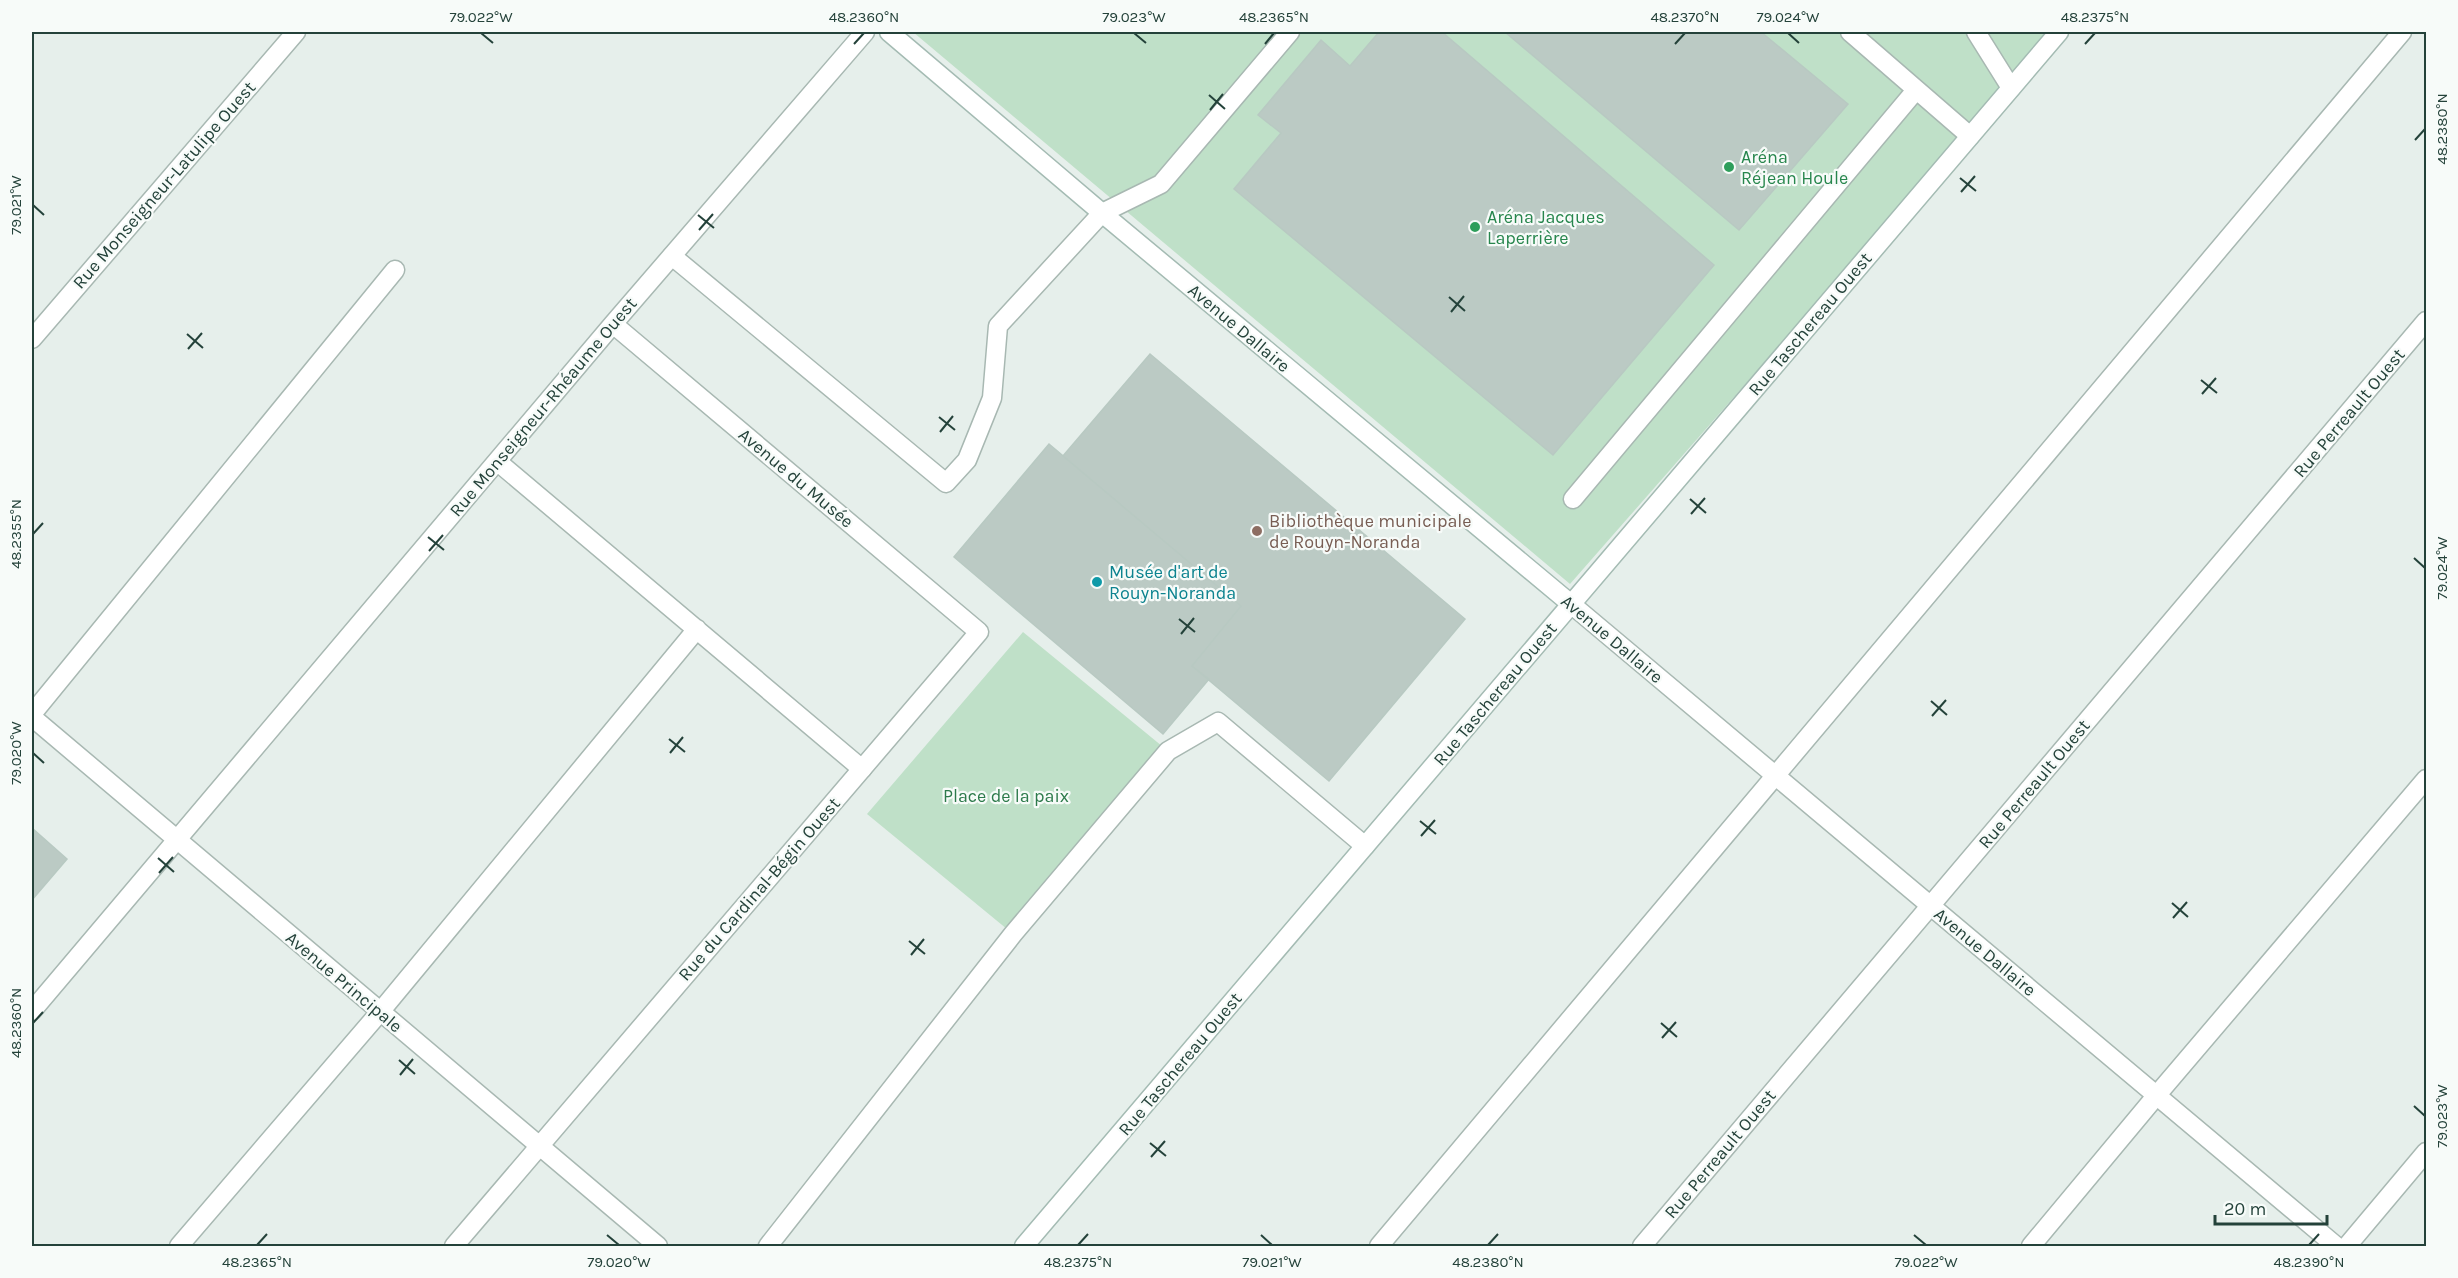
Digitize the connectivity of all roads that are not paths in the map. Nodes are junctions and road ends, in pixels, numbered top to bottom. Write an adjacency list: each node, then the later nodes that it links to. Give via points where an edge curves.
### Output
1 (296, 32): 17 (street, Rue Monseigneur-Latulipe Ouest)
2 (865, 32): 13 (street, Rue Monseigneur-Rhéaume Ouest)
3 (889, 32): 12 (street, Avenue Dallaire)
4 (1290, 32): 12 (street, via 1161,184)
5 (1854, 32): 10 (street)
6 (1976, 32): 9 (street)
7 (2060, 32): 9 (street, Rue Taschereau Ouest)
8 (2402, 32): 25 (street)
9 (2011, 88): 11 (street, Rue Taschereau Ouest)
10 (1916, 90): 11 (street); 19 (street)
11 (1970, 136): 20 (street, Rue Taschereau Ouest)
12 (1102, 213): 13 (street, via 998,326 992,398 967,460 946,483); 20 (street, Avenue Dallaire)
13 (672, 256): 16 (street, Rue Monseigneur-Rhéaume Ouest)
14 (395, 270): 23 (street)
15 (2427, 321): 29 (street, Rue Perreault Ouest)
16 (613, 324): 18 (street, Rue Monseigneur-Rhéaume Ouest); 22 (street, Avenue du Musée)
17 (32, 339)
18 (498, 462): 21 (street); 27 (street, Rue Monseigneur-Rhéaume Ouest)
19 (1573, 499)
20 (1571, 604): 25 (street, Avenue Dallaire); 28 (street, Rue Taschereau Ouest)
21 (697, 629): 24 (street); 31 (street)
22 (979, 632): 24 (street, Rue du Cardinal-Bégin Ouest)
23 (32, 715): 27 (street, Avenue Principale)
24 (862, 769): 33 (street, Rue du Cardinal-Bégin Ouest)
25 (1777, 777): 29 (street, Avenue Dallaire); 40 (street)
26 (2427, 779): 32 (street)
27 (175, 839): 30 (street, Rue Monseigneur-Rhéaume Ouest); 31 (street, Avenue Principale)
28 (1365, 846): 38 (street, via 1218,722 1168,751 1013,934); 39 (street, Rue Taschereau Ouest)
29 (1930, 906): 32 (street, Avenue Dallaire); 41 (street, Rue Perreault Ouest)
30 (32, 1011)
31 (380, 1012): 33 (street, Avenue Principale); 35 (street)
32 (2156, 1096): 42 (street); 43 (street, Avenue Dallaire)
33 (539, 1147): 36 (street, Rue du Cardinal-Bégin Ouest); 37 (street, Avenue Principale)
34 (2427, 1152): 44 (street)
35 (179, 1246)
36 (454, 1246)
37 (658, 1246)
38 (768, 1246)
39 (1024, 1246)
40 (1379, 1246)
41 (1642, 1246)
42 (2031, 1246)
43 (2336, 1246)
44 (2347, 1246)

